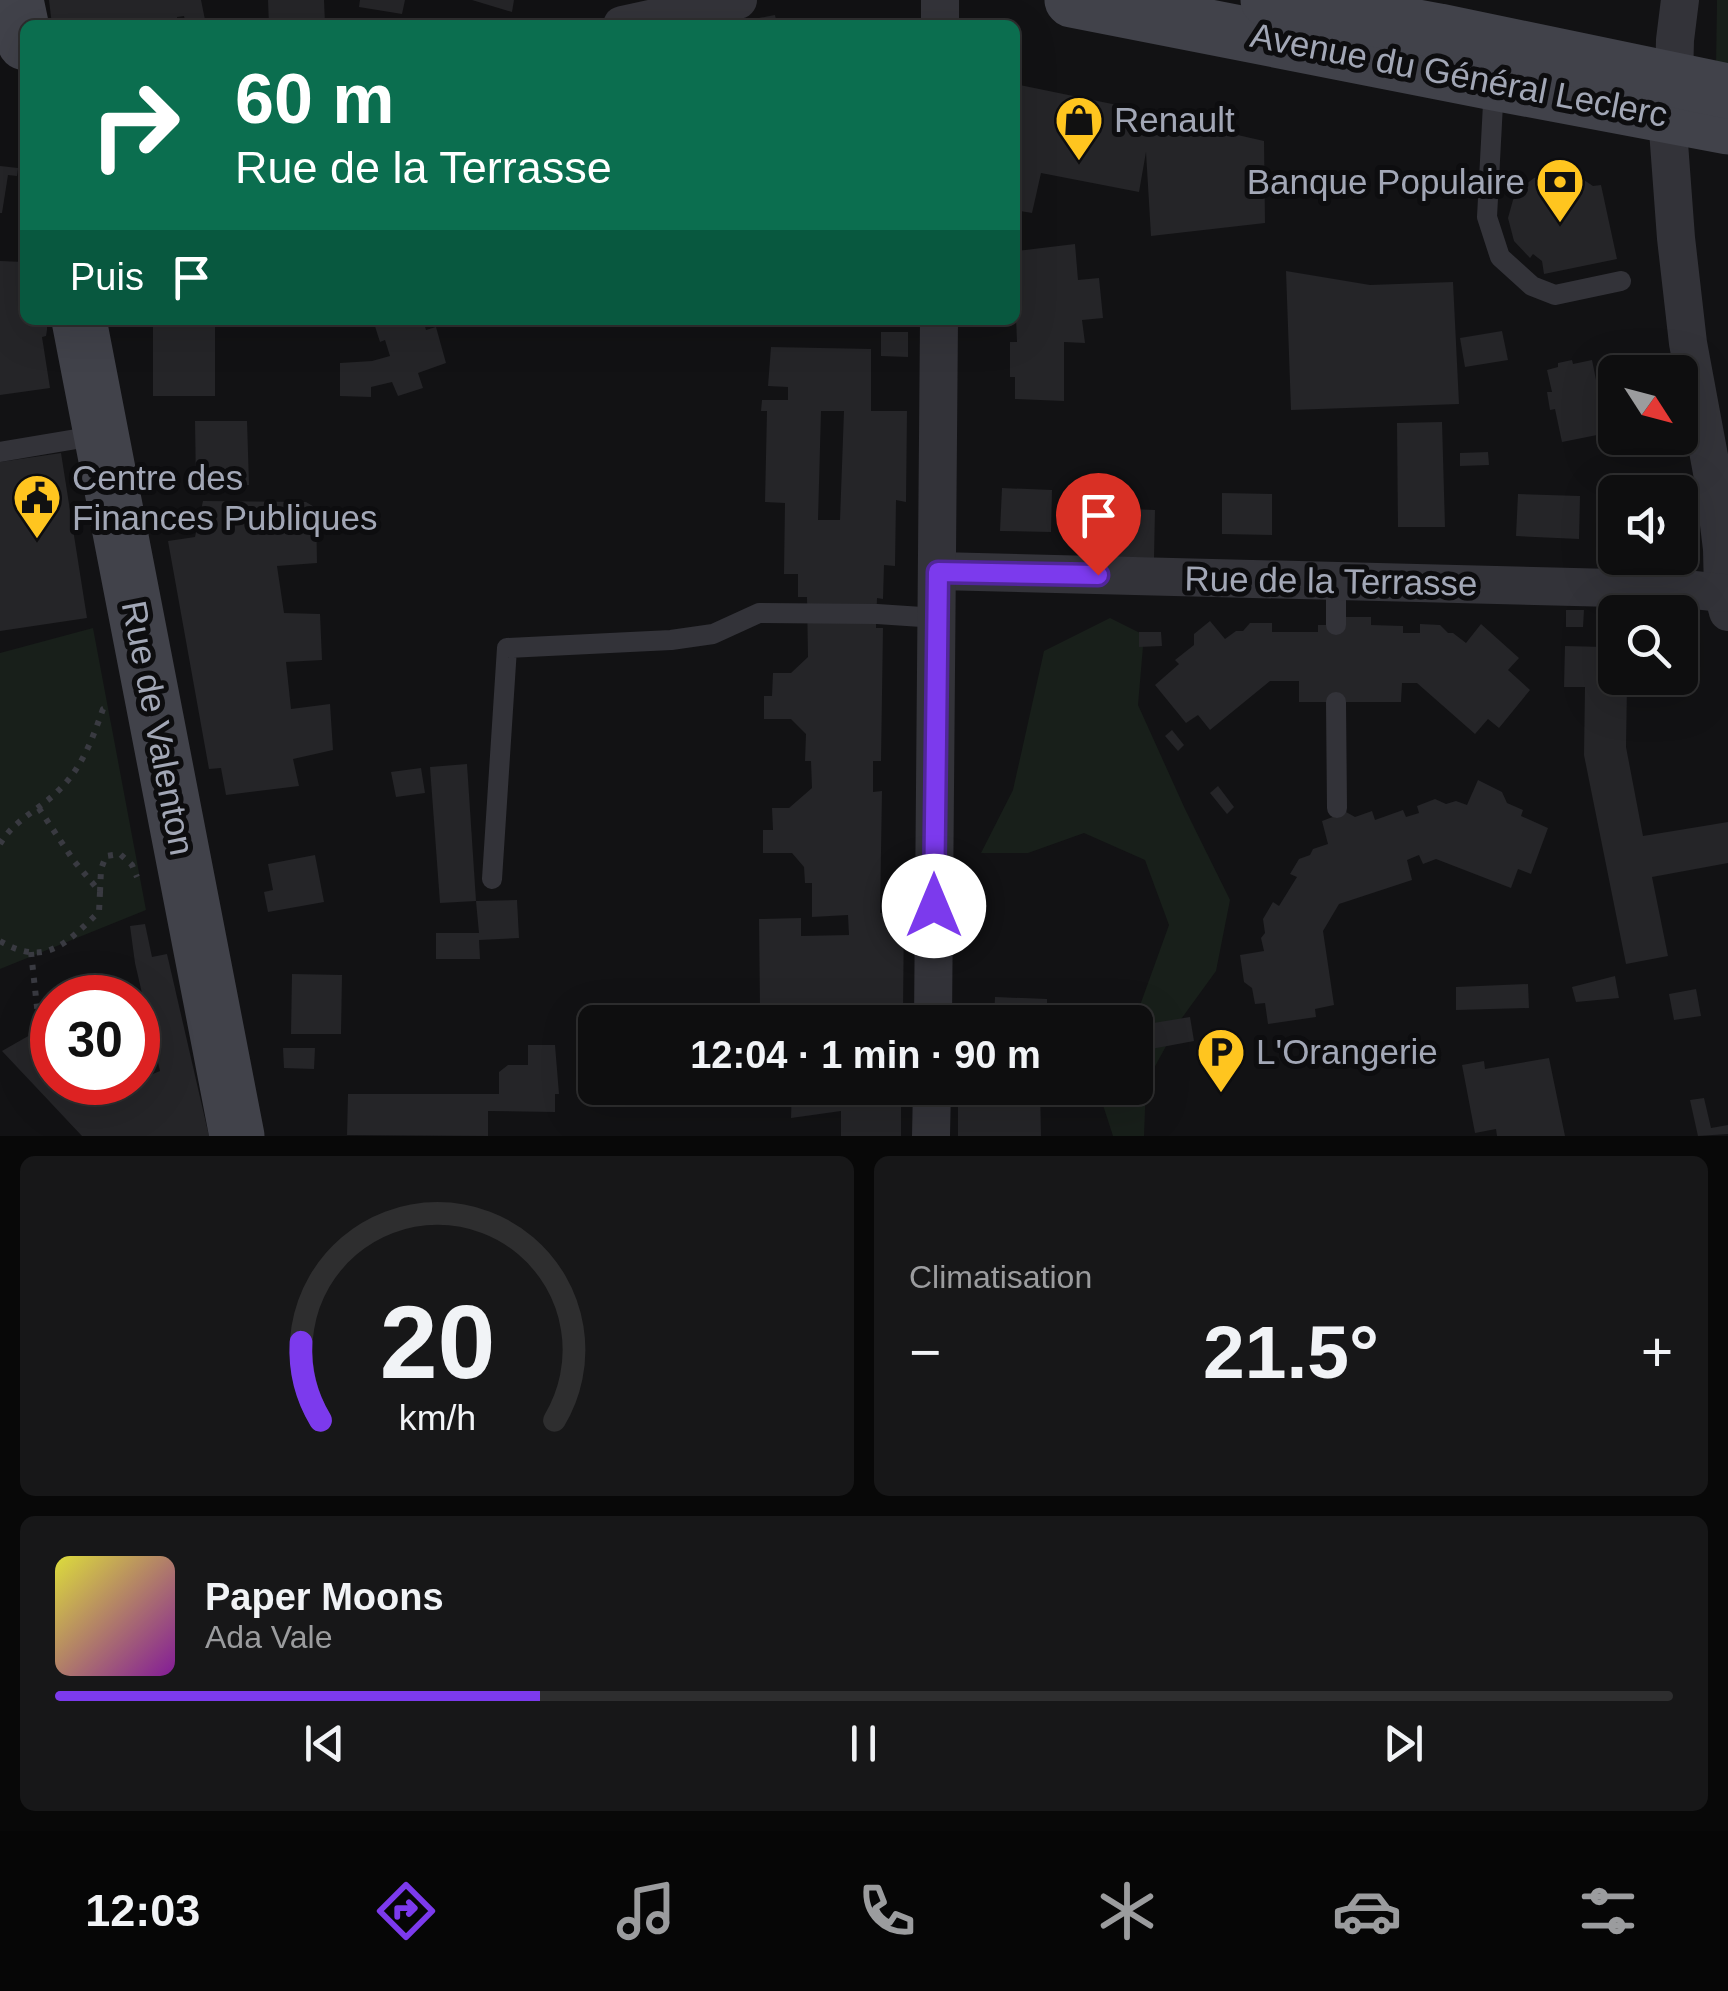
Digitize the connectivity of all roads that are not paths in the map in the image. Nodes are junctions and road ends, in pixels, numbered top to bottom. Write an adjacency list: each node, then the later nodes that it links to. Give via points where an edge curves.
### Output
1 (738, 0): 5 (street)
2 (1072, 0): 6 (main road, Avenue du Général Leclerc)
3 (1268, 0): 8 (main road, Avenue du Général Leclerc, via 1435,23)
4 (1680, 0): 8 (street)
5 (645, 20)
6 (1494, 84): 8 (main road, Avenue du Général Leclerc); 10 (lane, via 1487,217 1500,257 1532,286 1554,295)
7 (1728, 90): 8 (main road, Avenue du Général Leclerc)
8 (1670, 97): 9 (main road, Avenue du Général Leclerc); 15 (street, via 1688,343)
9 (1728, 127)
10 (1621, 281)
11 (80, 325): 13 (main road, Rue de Valenton)
12 (939, 325): 16 (street)
13 (102, 434): 14 (lane); 26 (main road, Rue de Valenton)
14 (0, 452)
15 (1721, 483): 18 (street)
16 (938, 572): 17 (street, Rue de la Terrasse); 19 (street)
17 (1336, 581): 18 (street, Rue de la Terrasse, via 1694,590); 20 (lane)
18 (1725, 602)
19 (938, 618): 23 (lane, via 759,613 713,634 670,640 507,648); 24 (street)
20 (1336, 625)
21 (1336, 702): 22 (lane)
22 (1337, 808)
23 (492, 879)
24 (933, 1005)
25 (932, 1105): 27 (street)
26 (237, 1136)
27 (932, 1136)

